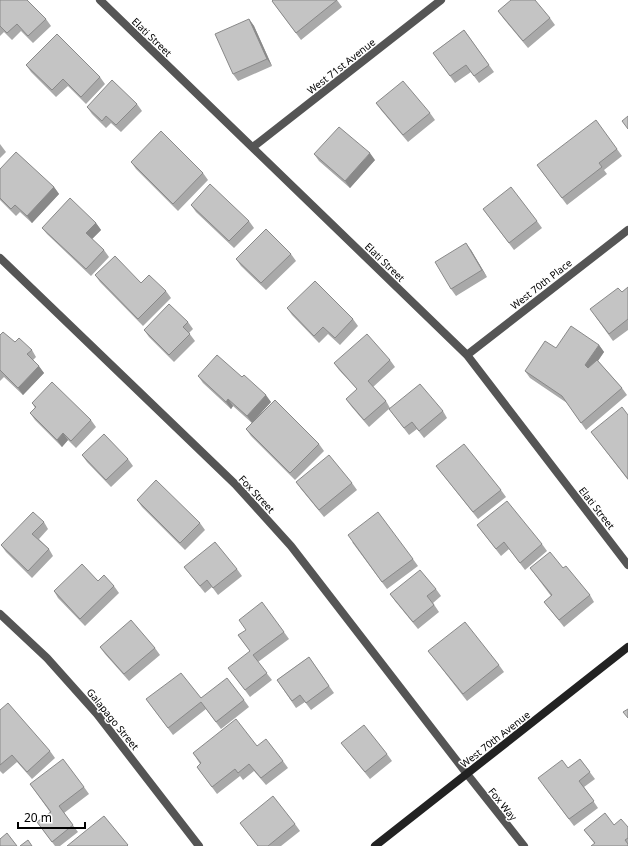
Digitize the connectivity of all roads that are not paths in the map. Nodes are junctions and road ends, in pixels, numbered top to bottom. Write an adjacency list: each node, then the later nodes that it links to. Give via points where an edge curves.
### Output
1 (100, 0): 3 (street, Elati Street)
2 (441, 0): 3 (street, West 71st Avenue)
3 (253, 147): 6 (street, Elati Street)
4 (628, 230): 6 (street, West 70th Place)
5 (0, 258): 10 (street, Fox Street, via 235,484 291,546)
6 (467, 355): 7 (street, Elati Street)
7 (628, 565)
8 (0, 614): 11 (street, Galapago Street, via 48,658 97,714)
9 (628, 647): 10 (main road, West 70th Avenue)
10 (467, 774): 12 (main road, West 70th Avenue); 13 (street, Fox Way)
11 (199, 846)
12 (375, 846)
13 (524, 846)

